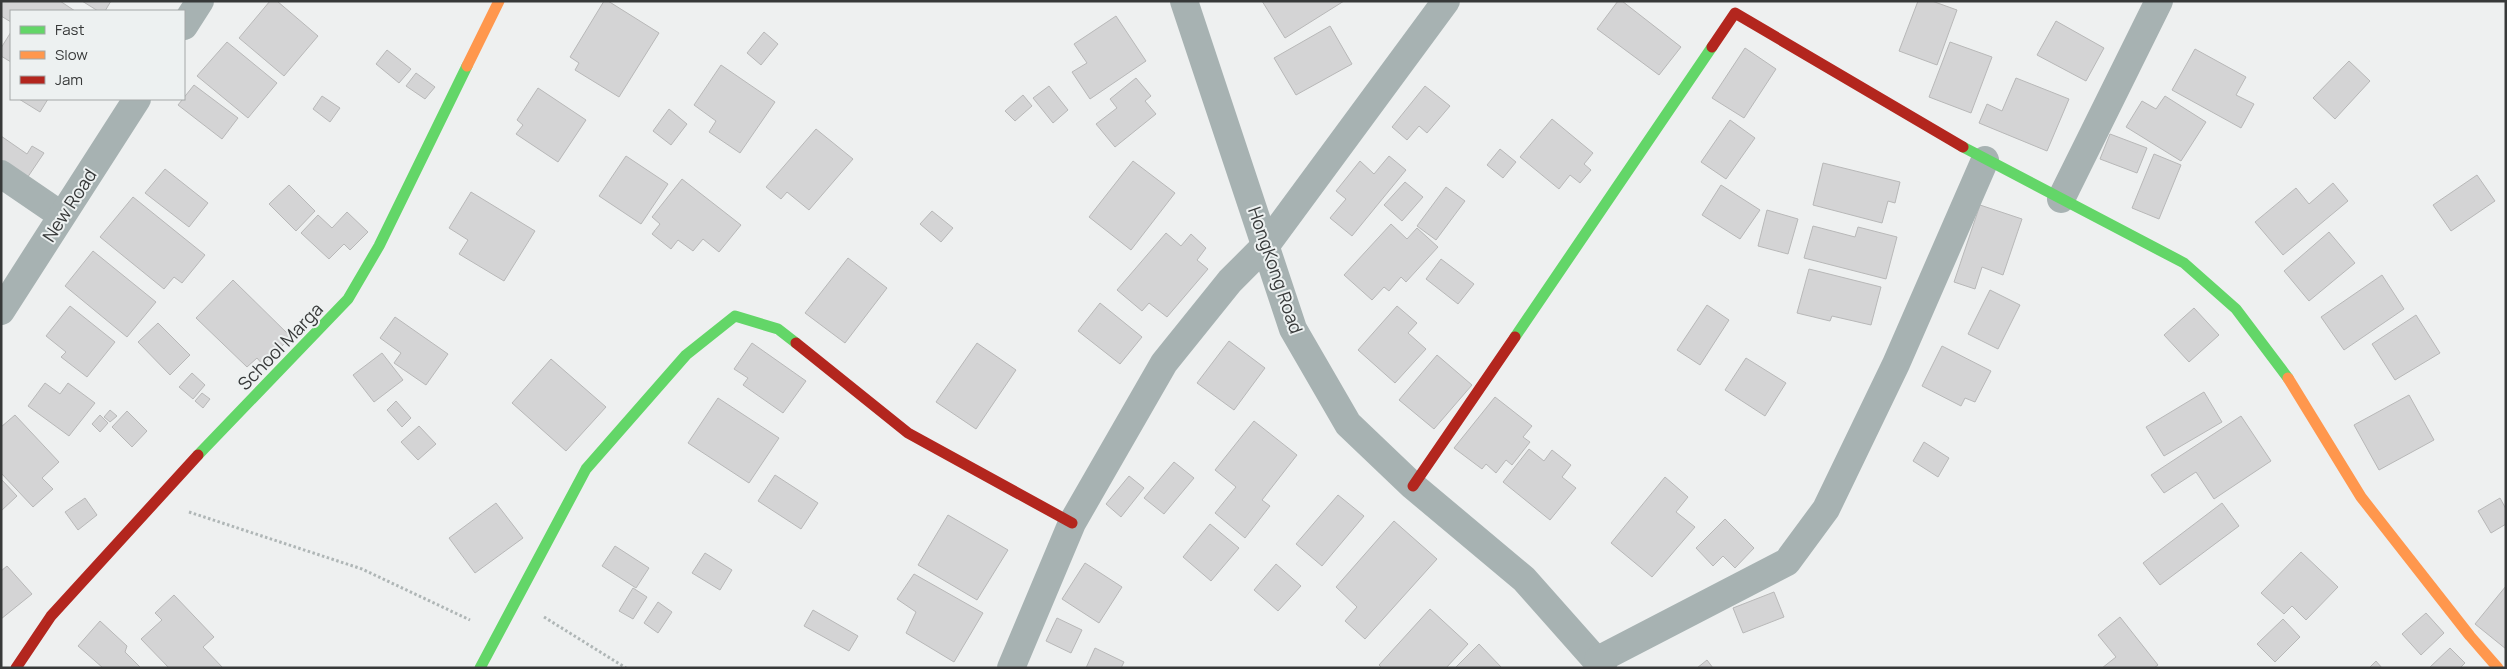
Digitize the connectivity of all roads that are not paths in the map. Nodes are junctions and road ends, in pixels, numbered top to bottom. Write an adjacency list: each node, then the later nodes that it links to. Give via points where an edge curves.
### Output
1 (200, 1): 6 (street)
2 (499, 1): 17 (street, School Marga, via 379,246 348,299 154,501 51,616)
3 (1184, 1): 12 (street, HongKong Road)
4 (1446, 1): 12 (street)
5 (2159, 1): 10 (street)
6 (185, 24)
7 (136, 100): 11 (street, New Road)
8 (1985, 160): 10 (street); 14 (street, via 1735,13); 16 (street, via 1896,364 1826,509 1787,562)
9 (1, 174): 11 (street)
10 (2060, 199): 20 (street, via 2184,263 2236,309 2294,386 2361,497)
11 (61, 215): 13 (street, New Road)
12 (1267, 244): 14 (street, HongKong Road, via 1293,329 1348,424); 15 (street, via 1230,281 1164,363)
13 (1, 311)
14 (1413, 486): 16 (street, HongKong Road, via 1524,579)
15 (1072, 522): 18 (street, via 908,433 778,329 735,316 686,356 586,469); 19 (street)
16 (1601, 664)
17 (16, 668)
18 (480, 668)
19 (1011, 668)
20 (2498, 668)

